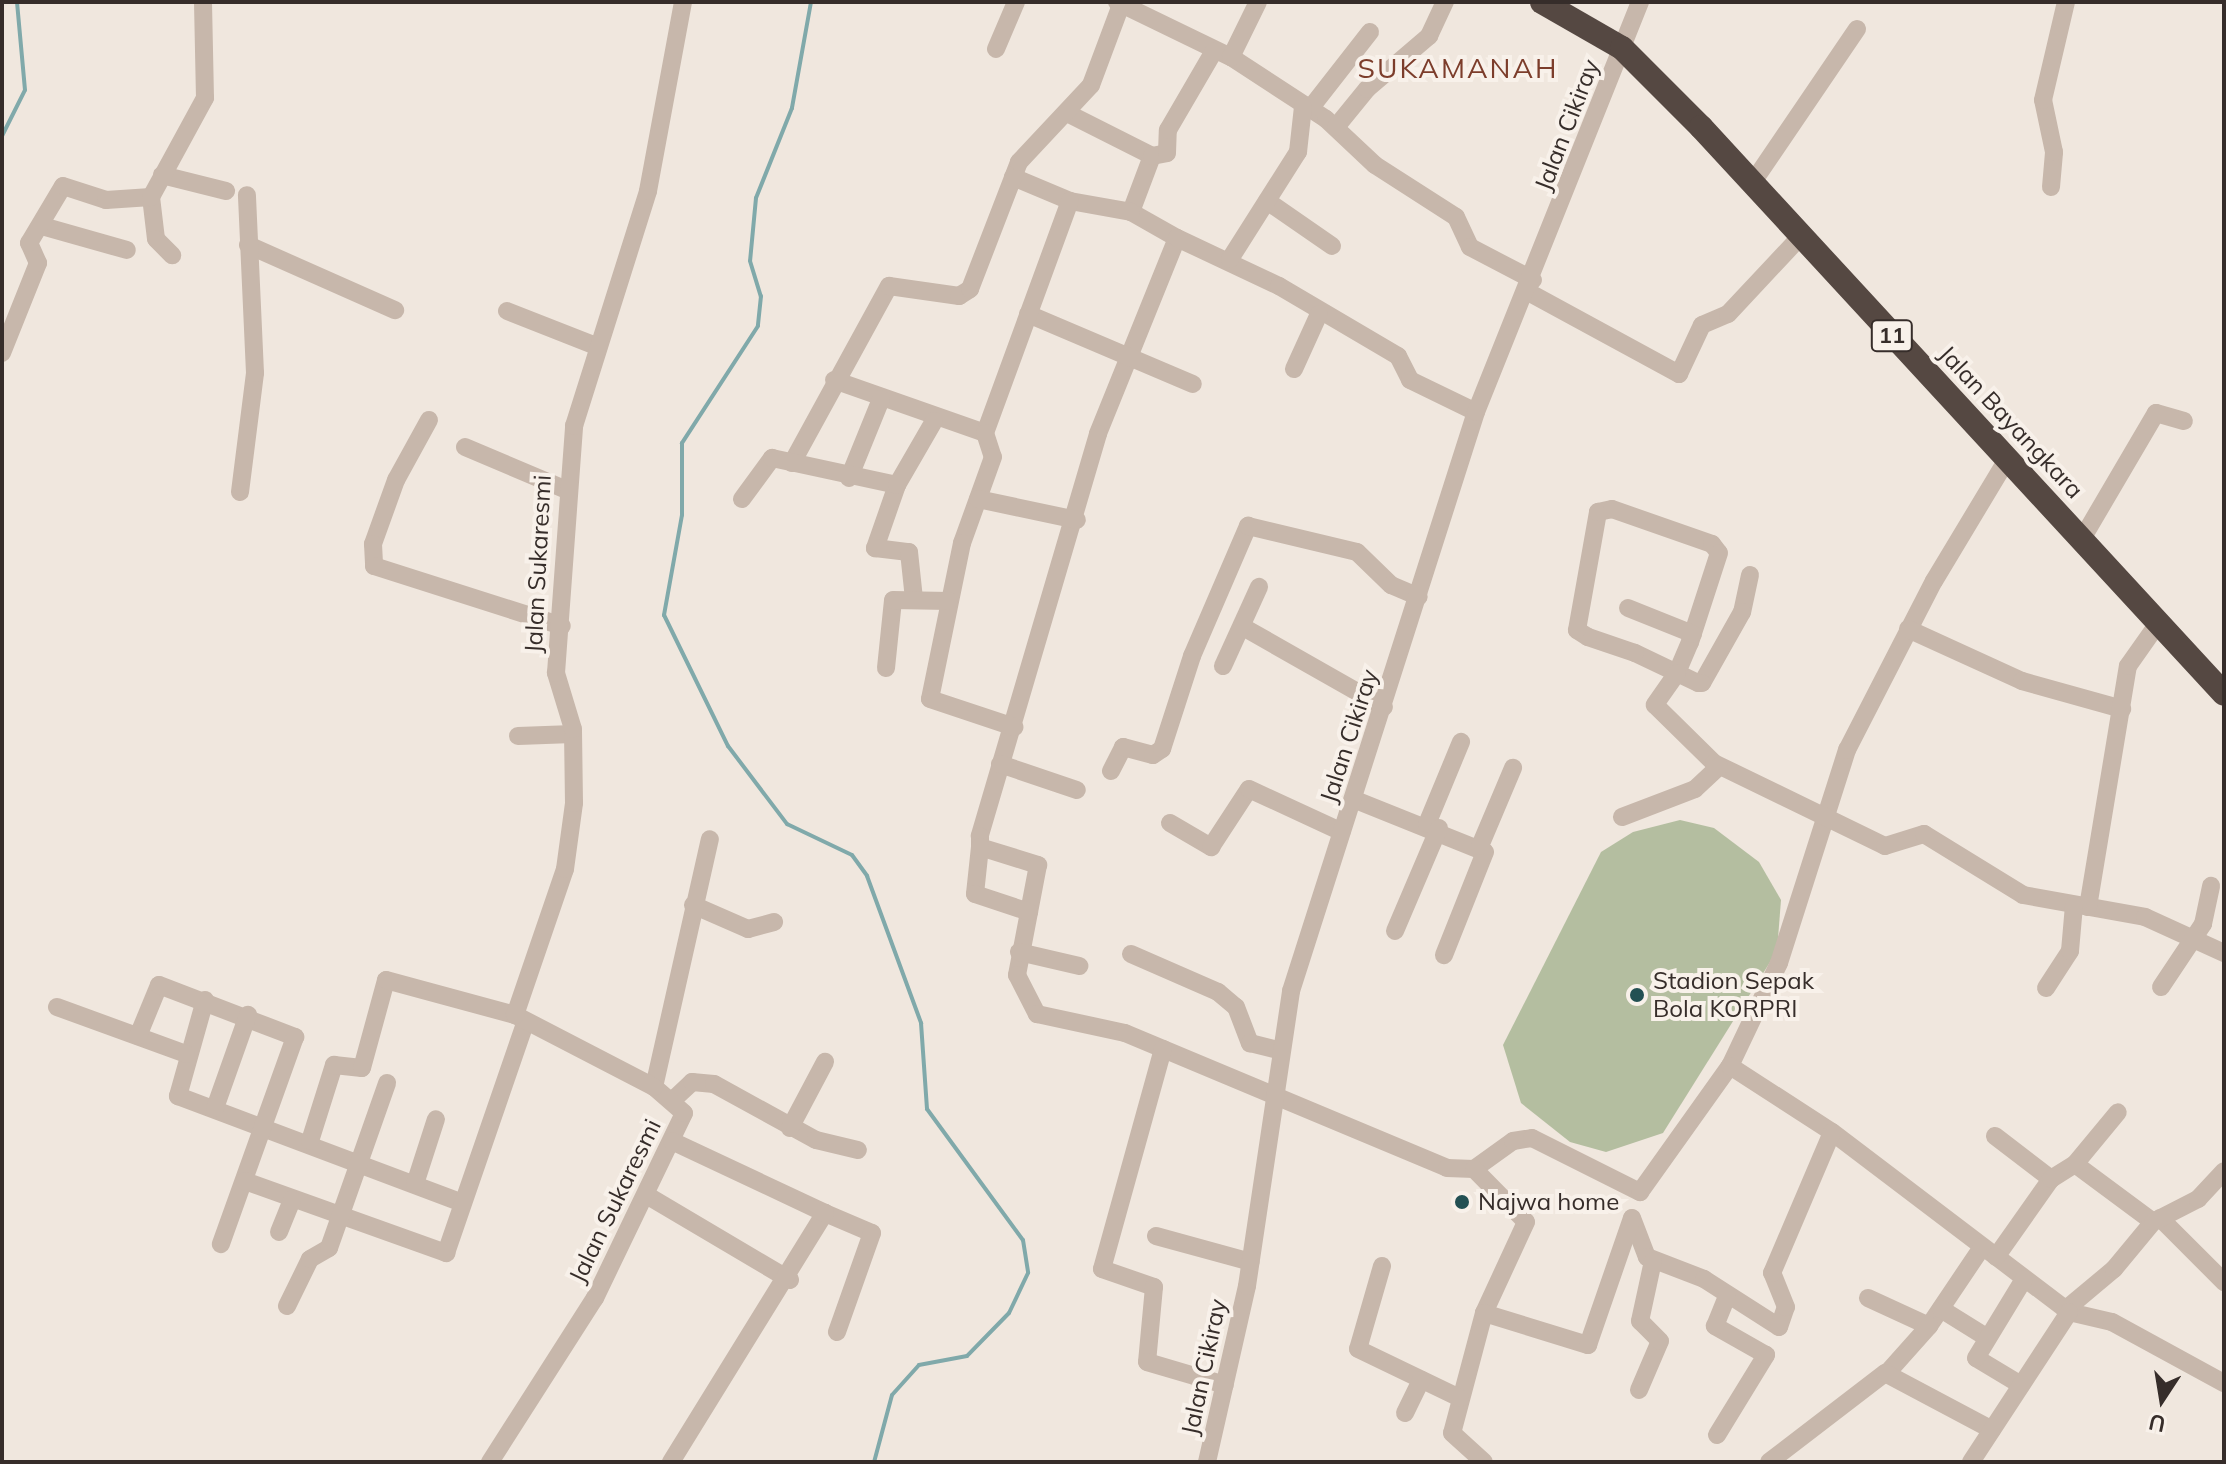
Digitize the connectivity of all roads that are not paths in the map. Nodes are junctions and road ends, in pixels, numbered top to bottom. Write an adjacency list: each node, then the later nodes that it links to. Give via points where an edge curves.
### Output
1 (203, 2): 19 (street, via 205,98)
2 (683, 2): 42 (street, Jalan Sukaresmi, via 648,191)
3 (1016, 2): 13 (street)
4 (1258, 2): 14 (street)
5 (1445, 2): 17 (street, via 1429,36 1367,89)
6 (1542, 2): 12 (highway, Jalan Bayangkara / 11)
7 (1640, 2): 12 (street, Jalan Cikiray)
8 (2066, 2): 22 (street, via 2043,100 2054,152)
9 (1120, 3): 14 (street); 16 (street, via 1091,85)
10 (1857, 29): 21 (street)
11 (1370, 32): 15 (street)
12 (1622, 48): 21 (highway, Jalan Bayangkara / 11); 37 (street, Jalan Cikiray)
13 (996, 49)
14 (1223, 54): 15 (street); 18 (street, via 1168,130 1167,153)
15 (1306, 108): 17 (street); 27 (street, via 1298,152)
16 (1067, 113): 18 (street); 20 (street)
17 (1336, 127): 37 (street, via 1375,165 1456,217 1470,247)
18 (1152, 156): 28 (street)
19 (162, 175): 23 (street); 25 (street)
20 (1013, 177): 26 (street); 46 (street, via 968,292 889,286)
21 (1753, 182): 30 (highway, Jalan Bayangkara / 11)
22 (2051, 187)
23 (226, 191)
24 (247, 195): 32 (street)
25 (151, 197): 29 (street, via 106,200 66,184); 35 (street, via 156,239)
26 (1070, 201): 28 (street); 40 (street)
27 (1267, 201): 33 (street); 36 (street)
28 (1131, 212): 31 (street)
29 (42, 226): 34 (street); 43 (street, via 28,246 37,265)
30 (1802, 235): 37 (street, via 1728,314 1702,325 1679,374); 55 (highway, Jalan Bayangkara / 11)
31 (1177, 238): 36 (street); 44 (street)
32 (248, 245): 38 (street); 60 (street, via 255,373)
33 (1332, 246)
34 (127, 250)
35 (172, 255)
36 (1230, 259): 41 (street)
37 (1530, 286): 49 (street, Jalan Cikiray)
38 (395, 310)
39 (507, 311): 42 (street)
40 (1028, 314): 44 (street); 53 (street)
41 (1319, 314): 45 (street); 49 (street, via 1398,356 1410,380)
42 (596, 346): 59 (street, Jalan Sukaresmi, via 574,426)
43 (2, 353)
44 (1131, 359): 47 (street); 63 (street, via 1098,434)
45 (1294, 369)
46 (834, 380): 48 (street); 56 (street)
47 (1193, 384)
48 (881, 399): 51 (street); 57 (street)
49 (1476, 412): 67 (street, Jalan Cikiray)
50 (429, 420): 72 (street, via 396,480 373,544 374,566)
51 (934, 421): 53 (street); 58 (street)
52 (2184, 421): 64 (street, via 2156,413)
53 (985, 433): 62 (street, via 994,453)
54 (465, 447): 59 (street)
55 (2008, 458): 64 (highway, Jalan Bayangkara / 11); 74 (street)
56 (792, 463): 57 (street); 61 (street, via 770,459)
57 (849, 478): 58 (street)
58 (897, 485): 68 (street, via 875,548 909,552)
59 (567, 490): 72 (street, Jalan Sukaresmi)
60 (240, 492)
61 (742, 499)
62 (978, 499): 63 (street); 69 (street)
63 (1077, 520): 82 (street)
64 (2082, 539): 71 (highway, Jalan Bayangkara / 11)
65 (1750, 575): 78 (street, via 1742,612 1706,681)
66 (1259, 587): 73 (street)
67 (1419, 597): 80 (street, Jalan Cikiray); 89 (street, via 1391,585 1357,552 1248,526 1192,656 1162,749 1153,755 1123,747)
68 (914, 599): 69 (street); 77 (street, via 891,604)
69 (949, 601): 82 (street, via 932,703)
70 (1628, 608): 75 (street)
71 (2159, 622): 79 (highway, Jalan Bayangkara / 11); 81 (street, via 2132,655)
72 (562, 626): 83 (street, Jalan Sukaresmi, via 556,673)
73 (1243, 627): 76 (street); 80 (street)
74 (1908, 629): 81 (street, via 2022,681); 92 (street)
75 (1693, 634): 78 (street); 78 (street, via 1718,547 1612,509 1598,512 1577,630)
76 (1223, 666)
77 (886, 668)
78 (1677, 673): 87 (street, via 1656,710)
79 (2224, 694)
80 (1384, 707): 91 (street, Jalan Cikiray)
81 (2122, 709): 102 (street)
82 (1014, 727): 86 (street)
83 (573, 734): 84 (street); 117 (street, Jalan Sukaresmi, via 568,857)
84 (518, 736)
85 (1461, 742): 95 (street)
86 (1000, 764): 90 (street); 99 (street)
87 (1719, 767): 92 (street); 93 (street, via 1695,789)
88 (1513, 768): 98 (street)
89 (1111, 771)
90 (1077, 790)
91 (1353, 799): 95 (street); 96 (street, Jalan Cikiray)
92 (1822, 813): 102 (street, via 1885,846 1928,835 2023,895); 123 (street, via 1795,921)
93 (1622, 817)
94 (1170, 823): 96 (street, via 1211,847 1249,789)
95 (1433, 826): 98 (street); 105 (street)
96 (1342, 832): 120 (street, Jalan Cikiray, via 1291,991)
97 (710, 839): 101 (street)
98 (1480, 846): 110 (street, via 1485,858)
99 (980, 847): 103 (street, via 975,894); 103 (street, via 1038,865)
100 (2211, 886): 106 (street)
101 (693, 905): 104 (street, via 748,929); 125 (street)
102 (2081, 906): 106 (street, via 2145,917); 113 (street, via 2070,951)
103 (1029, 912): 107 (street)
104 (774, 922)
105 (1395, 931)
106 (2195, 938): 108 (street); 112 (street)
107 (1019, 952): 111 (street); 119 (street, via 1015,971 1033,1012)
108 (2224, 953)
109 (1131, 954): 120 (street, via 1218,992 1236,1007 1250,1043)
110 (1444, 955)
111 (1079, 966)
112 (2161, 987)
113 (2046, 988)
114 (205, 1000): 116 (street); 118 (street, via 156,985); 121 (street)
115 (57, 1007): 118 (street)
116 (248, 1015): 128 (street); 131 (street, via 295,1037)
117 (520, 1018): 125 (street, Jalan Sukaresmi); 135 (street, via 386,980 362,1068 334,1065); 148 (street)
118 (138, 1036): 121 (street)
119 (1163, 1049): 126 (street); 175 (street, via 1102,1269 1154,1287 1147,1362)
120 (1281, 1051): 126 (street, Jalan Cikiray)
121 (186, 1054): 128 (street, via 175,1094)
122 (825, 1062): 132 (street)
123 (1730, 1066): 133 (street); 145 (street)
124 (387, 1083): 138 (street)
125 (654, 1087): 127 (street, Jalan Sukaresmi)
126 (1280, 1095): 140 (street, via 1447,1168); 158 (street, Jalan Cikiray)
127 (674, 1099): 132 (street, via 689,1084 704,1082); 136 (street, Jalan Sukaresmi, via 684,1113)
128 (215, 1108): 131 (street)
129 (2118, 1112): 139 (street)
130 (436, 1119): 144 (street)
131 (264, 1124): 135 (street); 143 (street)
132 (790, 1128): 137 (street)
133 (1832, 1132): 156 (street); 163 (street, via 1772,1273 1786,1307 1782,1325 1774,1327)
134 (1995, 1136): 142 (street)
135 (310, 1141): 138 (street)
136 (672, 1141): 146 (street, Jalan Sukaresmi); 149 (street)
137 (858, 1150)
138 (361, 1163): 144 (street); 150 (street)
139 (2075, 1164): 142 (street); 152 (street)
140 (1474, 1169): 145 (street, via 1513,1141 1532,1138); 168 (street, via 1526,1222)
141 (2224, 1171): 152 (street, via 2198,1199)
142 (2051, 1179): 156 (street)
143 (245, 1181): 147 (street); 155 (street)
144 (415, 1184): 148 (street)
145 (1640, 1192): 151 (street)
146 (648, 1196): 161 (street); 182 (street, Jalan Sukaresmi, via 595,1298)
147 (292, 1199): 150 (street); 153 (street)
148 (463, 1203): 150 (street, via 448,1250 439,1255)
149 (825, 1213): 161 (street); 170 (street, via 872,1233)
150 (339, 1217): 165 (street, via 327,1253 310,1259)
151 (1632, 1218): 157 (street); 168 (street, via 1588,1345)
152 (2156, 1220): 162 (street); 167 (street, via 2114,1269)
153 (279, 1232)
154 (1156, 1236): 158 (street)
155 (221, 1244)
156 (1989, 1252): 160 (street); 166 (street)
157 (1653, 1261): 163 (street, via 1704,1279); 177 (street, via 1640,1321 1660,1341)
158 (1251, 1262): 175 (street, Jalan Cikiray)
159 (1382, 1266): 173 (street, via 1356,1347)
160 (2024, 1279): 167 (street); 171 (street)
161 (790, 1280): 183 (street)
162 (2224, 1282)
163 (1727, 1296): 181 (street, via 1715,1326 1766,1355)
164 (1868, 1298): 169 (street)
165 (287, 1306)
166 (1941, 1309): 169 (street); 171 (street)
167 (2067, 1311): 174 (street, via 2112,1322); 176 (street)
168 (1484, 1313): 178 (street)
169 (1929, 1326): 172 (street)
170 (837, 1332)
171 (1986, 1337): 176 (street, via 1976,1358)
172 (1888, 1372): 180 (street); 186 (street)
173 (1421, 1380): 178 (street); 179 (street)
174 (2224, 1383)
175 (1225, 1385): 184 (street, Jalan Cikiray)
176 (2021, 1385): 180 (street)
177 (1639, 1390)
178 (1460, 1398): 185 (street, via 1453,1437)
179 (1405, 1413)
180 (1992, 1430): 187 (street)
181 (1717, 1435)
182 (490, 1462)
183 (671, 1462)
184 (1207, 1462)
185 (1484, 1462)
186 (1769, 1462)
187 (1971, 1462)

